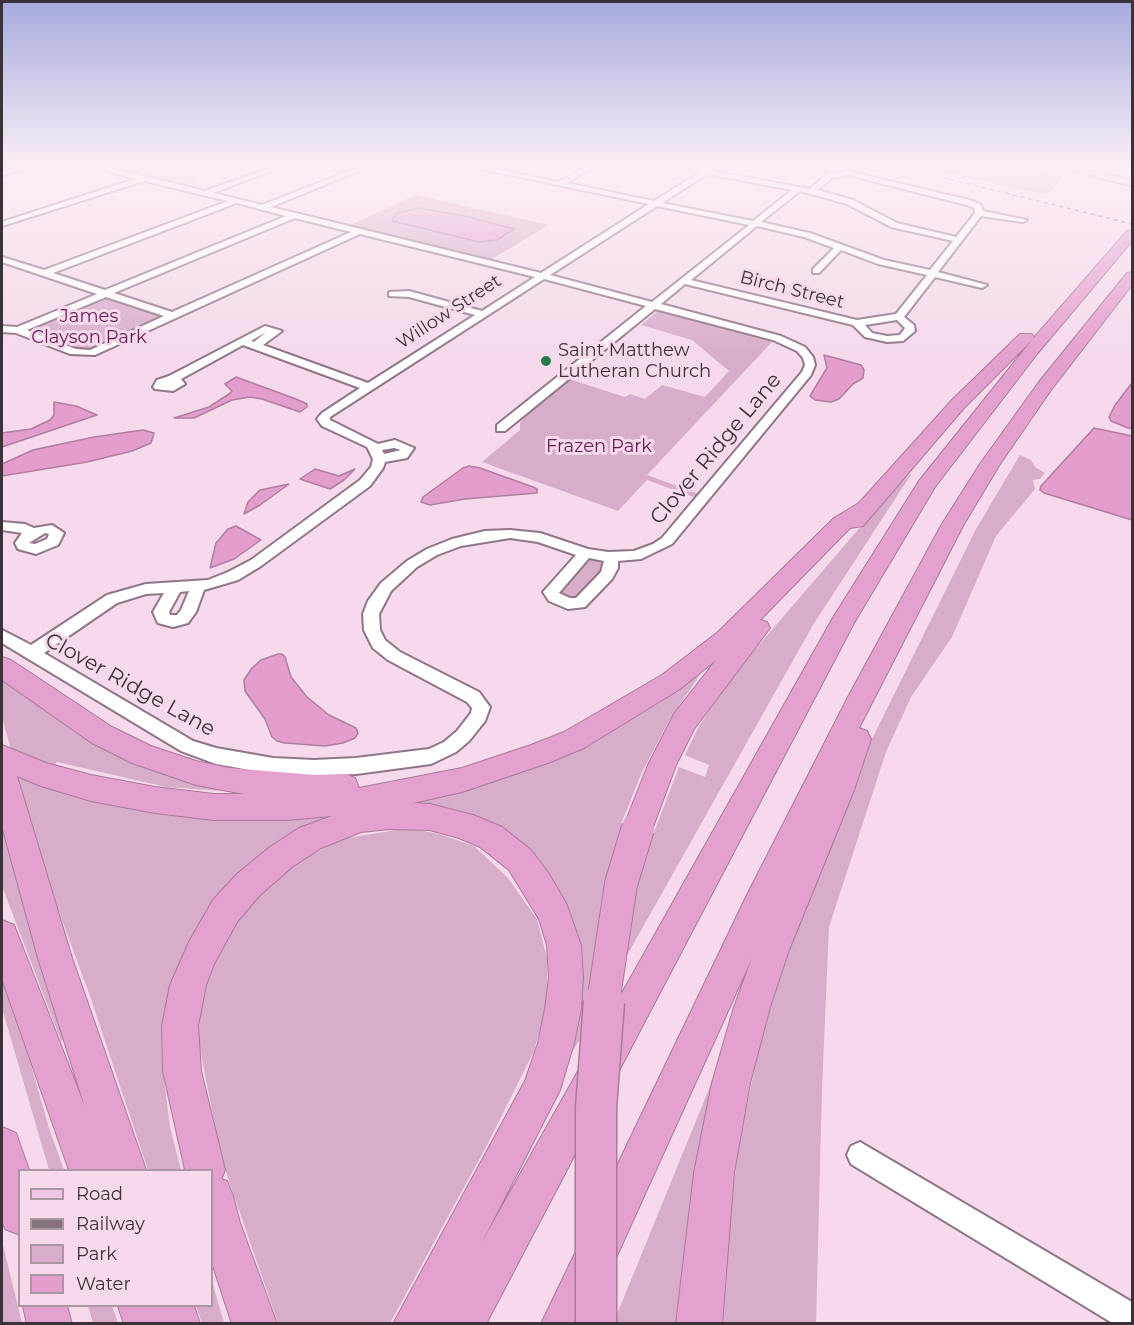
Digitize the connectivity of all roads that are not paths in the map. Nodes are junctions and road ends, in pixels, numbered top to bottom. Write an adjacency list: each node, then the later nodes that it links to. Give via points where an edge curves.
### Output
1 (158, 230): 13 (street)
2 (260, 230): 24 (street)
3 (353, 230): 9 (street)
4 (614, 230): 19 (street, Willow Street)
5 (748, 230): 22 (street)
6 (786, 230): 14 (street)
7 (915, 230): 12 (street)
8 (966, 230): 12 (street)
9 (358, 231): 19 (street); 28 (street)
10 (1132, 234): 21 (highway)
11 (95, 240): 13 (street)
12 (958, 240): 18 (street)
13 (116, 246): 17 (street)
14 (839, 247): 16 (street); 18 (street)
15 (2, 259): 17 (street)
16 (816, 271)
17 (45, 273): 24 (street)
18 (932, 274): 23 (street); 29 (street)
19 (543, 276): 26 (street); 27 (street, Willow Street)
20 (1132, 276): 45 (highway, via 1045,386 990,464)
21 (1094, 278): 38 (highway, via 1060,304 997,364); 69 (highway, via 926,485 848,612)
22 (684, 281): 26 (street); 30 (street, Birch Street)
23 (982, 285)
24 (106, 294): 28 (street); 32 (street)
25 (392, 294): 27 (street, via 414,295)
26 (654, 305): 37 (street); 42 (street, Clover Ridge Lane, via 783,340 804,352 810,365 667,541 641,555)
27 (483, 314): 36 (street, Willow Street)
28 (173, 316): 32 (street, via 87,354)
29 (899, 317): 30 (street, Birch Street); 30 (street, Birch Street, via 910,327 903,338 869,335)
30 (857, 323)
31 (2, 330): 32 (street)
32 (18, 330)
33 (242, 341): 34 (street); 34 (street, via 264,330 277,331); 35 (street)
34 (254, 346): 36 (street)
35 (172, 380)
36 (368, 387): 44 (street, Willow Street, via 323,419 366,440 377,454 373,474 256,563 233,576)
37 (501, 428)
38 (866, 508): 49 (highway, via 842,523 727,638 671,682); 71 (highway, bridge, via 706,690 662,765 638,828 621,884 602,1016 596,1108)
39 (2, 526): 40 (street)
40 (32, 532)
41 (586, 553): 42 (street, Clover Ridge Lane); 42 (street, via 551,592 554,597 568,604 580,603 607,575); 47 (street, Clover Ridge Lane, via 529,536 499,534 472,538 422,558 379,595 371,619 379,644 394,656 470,695 481,707 479,716 460,739 431,756 314,768 216,756 187,746)
42 (611, 558)
43 (175, 587): 44 (street, Willow Street); 44 (street, via 161,612 164,619 173,621 188,612); 47 (street, Willow Street, via 146,589 112,599)
44 (198, 587)
45 (894, 634): 70 (highway, via 758,908); 72 (highway, via 839,790 797,886 752,1007 731,1083 714,1173)
46 (2, 636): 47 (street, Clover Ridge Lane)
47 (30, 654)
48 (2, 667): 49 (highway, via 102,735 142,755 196,773 263,785 315,788 413,780 499,759)
49 (598, 726): 50 (highway, via 574,740 495,770 412,792 286,807 214,807 155,801 41,774)
50 (2, 757)
51 (2, 776): 56 (highway, via 55,958)
52 (2, 937): 55 (highway)
53 (2, 1147): 59 (highway)
54 (860, 1155): 63 (street)
55 (89, 1169)
56 (126, 1169)
57 (205, 1169): 68 (highway, via 182,1071 180,1026 188,986 225,911 281,856 310,838 362,819 429,817 490,837 520,860 554,914 564,945 563,1009 541,1090)
58 (213, 1200): 67 (highway)
59 (18, 1207)
60 (46, 1307): 64 (highway)
61 (141, 1307): 65 (highway)
62 (173, 1307): 66 (highway)
63 (1132, 1318)
64 (50, 1323)
65 (147, 1323)
66 (178, 1323)
67 (255, 1323)
68 (415, 1323)
69 (461, 1323)
70 (563, 1323)
71 (596, 1323)
72 (699, 1323)

